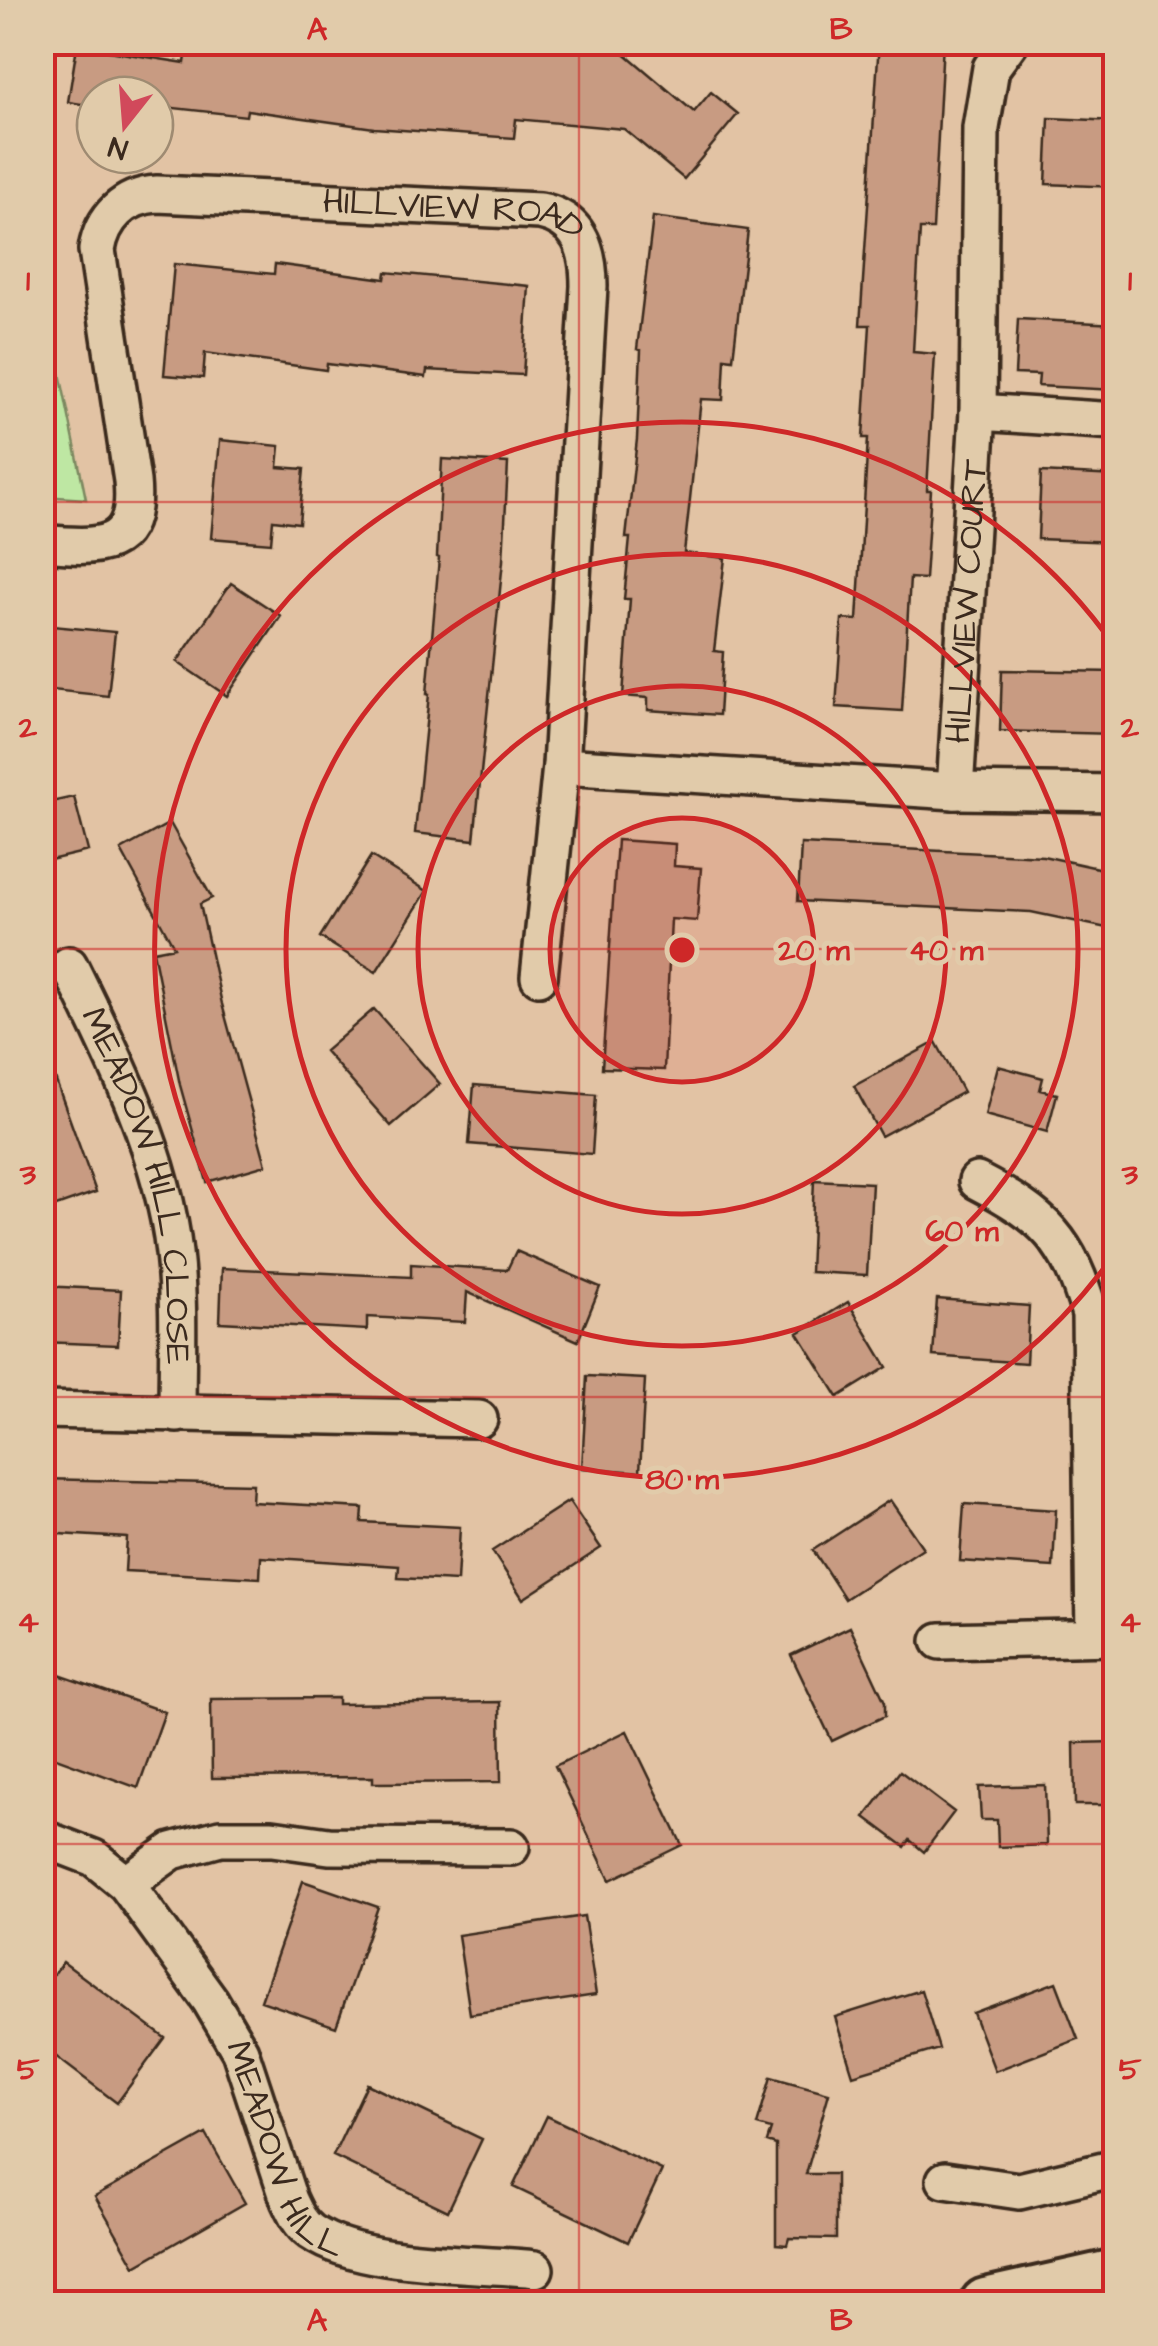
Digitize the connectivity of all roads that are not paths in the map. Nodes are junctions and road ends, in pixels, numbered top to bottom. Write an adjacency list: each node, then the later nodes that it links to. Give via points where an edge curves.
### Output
1 (1010, 42): 2 (street, HILLVIEW COURT, via 992,68 981,128)
2 (978, 412): 3 (street, HILLVIEW COURT); 6 (street, HILLVIEW COURT)
3 (1116, 421)
4 (42, 543): 5 (street, HILLVIEW ROAD, via 95,546 117,538 133,510 97,250 104,228 126,202 157,194 556,215 580,235 589,276)
5 (560, 766): 6 (street); 9 (street, HILLVIEW ROAD)
6 (954, 791): 7 (street)
7 (1116, 794)
8 (69, 966): 12 (street, MEADOW HILL CLOSE, via 102,1032 163,1195 176,1276)
9 (540, 976)
10 (977, 1181): 14 (street, via 1030,1213 1060,1242 1090,1314)
11 (42, 1410): 12 (street, MEADOW HILL CLOSE)
12 (177, 1414): 13 (street, MEADOW HILL CLOSE)
13 (479, 1420)
14 (1105, 1637): 15 (street)
15 (940, 1641)
16 (42, 1838): 18 (street, MEADOW HILL, via 94,1858)
17 (511, 1848): 18 (street, via 220,1838 172,1851)
18 (126, 1884): 21 (street, MEADOW HILL, via 240,2051 289,2200 310,2232 387,2256)
19 (1116, 2168): 20 (street, via 1019,2191)
20 (945, 2180)
21 (535, 2268)
22 (1116, 2275): 23 (main road)
23 (986, 2304)

